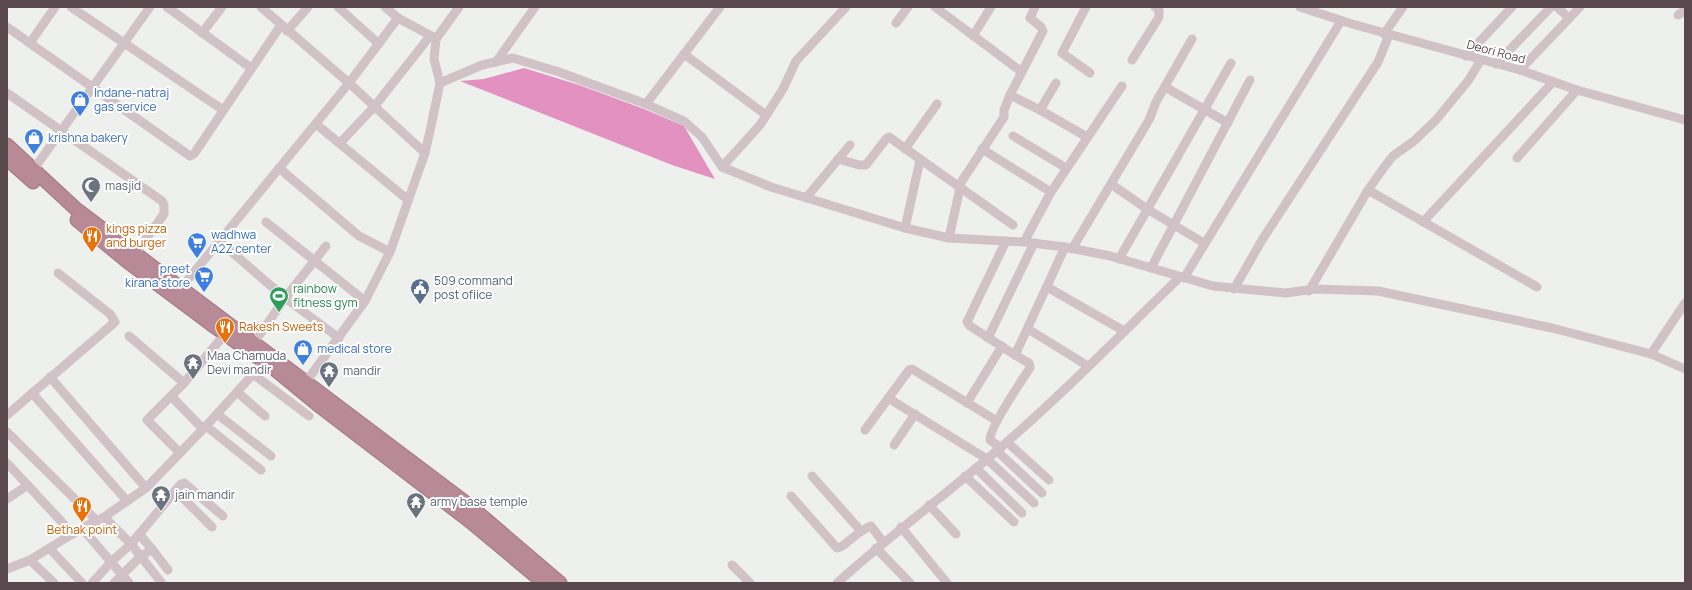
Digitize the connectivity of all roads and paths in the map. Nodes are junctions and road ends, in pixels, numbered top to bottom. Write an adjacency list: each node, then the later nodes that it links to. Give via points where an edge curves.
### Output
1 (55, 7): 38 (street)
2 (71, 7): 37 (street)
3 (150, 7): 37 (street)
4 (167, 7): 32 (street)
5 (222, 7): 32 (street)
6 (261, 7): 31 (street)
7 (308, 7): 31 (street)
8 (338, 7): 39 (street)
9 (385, 7): 26 (street)
10 (459, 7): 35 (street)
11 (535, 7): 44 (street)
12 (720, 7): 40 (street)
13 (846, 7): 68 (street, via 796,60 783,89)
14 (908, 7): 29 (street)
15 (935, 7): 34 (street)
16 (991, 7): 34 (street)
17 (1035, 7): 49 (street, via 1030,18 1043,31)
18 (1086, 7): 50 (street, via 1062,53)
19 (1155, 7): 42 (street, via 1159,10 1159,16)
20 (1300, 7): 28 (street, Deori Road)
21 (1403, 7): 33 (street)
22 (1512, 7): 41 (street)
23 (1551, 7): 46 (street)
24 (1557, 7): 27 (street)
25 (1580, 7): 27 (street)
26 (398, 18): 35 (street); 39 (street)
27 (1569, 18): 48 (street)
28 (1341, 21): 33 (street, Deori Road); 106 (street)
29 (896, 23)
30 (7, 27): 38 (street)
31 (284, 28): 47 (street); 53 (street)
32 (202, 33): 47 (street)
33 (1387, 34): 41 (street, Deori Road); 119 (street, via 1378,62 1262,240)
34 (973, 36): 49 (street)
35 (433, 37): 54 (street, via 434,59); 64 (street)
36 (1192, 39): 58 (street)
37 (125, 42): 57 (street); 66 (street)
38 (30, 43): 57 (street)
39 (379, 44): 53 (street)
40 (684, 54): 62 (street); 68 (street)
41 (1466, 56): 43 (street, Deori Road)
42 (1132, 60)
43 (1481, 60): 46 (street, Deori Road); 91 (street, via 1468,81 1436,120 1393,156)
44 (496, 62): 54 (street, via 482,65); 62 (street, via 513,58)
45 (1231, 63): 65 (street)
46 (1496, 64): 48 (street, Deori Road)
47 (251, 68): 66 (street)
48 (1520, 70): 52 (street, Deori Road)
49 (1022, 72): 61 (street)
50 (1090, 73)
51 (1250, 80): 70 (street)
52 (1553, 82): 59 (street, Deori Road); 97 (street)
53 (349, 83): 64 (street); 71 (street)
54 (440, 83): 80 (street)
55 (1056, 83): 67 (street)
56 (1122, 86): 74 (street)
57 (94, 87): 66 (street, via 190,156 194,154); 72 (street)
58 (1165, 87): 65 (street); 89 (street, via 1149,120)
59 (1577, 90): 69 (street, Deori Road); 82 (street)
60 (7, 93): 72 (street)
61 (1010, 95): 67 (street); 79 (street, via 1004,117)
62 (646, 104): 85 (street, via 694,127)
63 (937, 104): 78 (street)
64 (374, 107): 75 (street); 80 (street)
65 (1204, 109): 70 (street); 95 (street)
66 (223, 110)
67 (1040, 110): 74 (street)
68 (766, 115): 85 (street)
69 (1685, 120)
70 (1228, 123): 99 (street)
71 (316, 124): 75 (street); 86 (street)
72 (62, 132): 88 (street); 110 (street, via 162,201 164,214)
73 (1013, 136): 87 (street)
74 (1087, 137): 87 (street)
75 (340, 143): 94 (street)
76 (850, 144): 83 (street)
77 (7, 145): 88 (highway)
78 (905, 149): 83 (street, via 888,137 866,165); 84 (street)
79 (982, 149): 90 (street); 92 (street)
80 (424, 153): 94 (street)
81 (7, 158): 88 (highway)
82 (1517, 158)
83 (838, 159): 93 (street)
84 (920, 160): 90 (street); 100 (street)
85 (722, 167): 93 (street)
86 (279, 168): 102 (street); 109 (street, via 359,236)
87 (1066, 168): 92 (street)
88 (31, 174): 110 (highway); 126 (highway, via 96,237)
89 (1111, 184): 95 (street); 108 (street)
90 (959, 187): 98 (street); 101 (street)
91 (1368, 190): 97 (street); 120 (street)
92 (1051, 192): 104 (street)
93 (806, 198): 100 (street)
94 (408, 200): 109 (street)
95 (1147, 209): 99 (street); 111 (street)
96 (266, 222): 112 (street)
97 (1422, 222): 117 (street)
98 (1013, 225)
99 (1174, 225): 106 (street); 113 (street)
100 (905, 228): 101 (street)
101 (949, 238): 103 (street)
102 (219, 241): 118 (street); 121 (street)
103 (1006, 241): 104 (street); 129 (street, via 968,319 970,326)
104 (1024, 242): 105 (street)
105 (1034, 243): 108 (street); 129 (street)
106 (1204, 243): 115 (street)
107 (326, 246): 112 (street)
108 (1069, 248): 111 (street); 116 (street)
109 (390, 252): 122 (street)
110 (135, 254): 118 (highway)
111 (1118, 259): 113 (street)
112 (314, 261): 121 (street); 122 (street)
113 (1151, 268): 115 (street)
114 (58, 273): 138 (street, via 116,321)
115 (1182, 277): 119 (street); 125 (street)
116 (1047, 287): 124 (street); 125 (street)
117 (1537, 287)
118 (181, 288): 130 (highway)
119 (1234, 289): 120 (street, via 1286,293)
120 (1310, 290): 132 (street, via 1378,291 1552,328)
121 (284, 298): 128 (street); 130 (street)
122 (365, 301): 128 (street)
123 (1685, 303): 132 (street)
124 (1028, 329): 133 (street); 135 (street)
125 (1124, 332): 135 (street)
126 (225, 334): 134 (highway); 139 (street)
127 (129, 336): 139 (street)
128 (339, 338): 140 (street)
129 (988, 338): 131 (street)
130 (254, 343): 140 (highway)
131 (1002, 346): 133 (street); 145 (street)
132 (1651, 354): 136 (street)
133 (1015, 355): 151 (street, via 1029,363 1030,368)
134 (265, 361): 137 (street); 140 (highway)
135 (1088, 366): 156 (street)
136 (1685, 369)
137 (253, 374): 141 (street); 150 (street)
138 (50, 377): 142 (street); 167 (street)
139 (184, 383): 143 (street)
140 (302, 386): 203 (highway); 204 (highway, via 470,506)
141 (237, 392): 146 (street); 149 (street)
142 (32, 393): 148 (street); 172 (street)
143 (171, 396): 152 (street); 157 (street, via 147,420)
144 (888, 398): 145 (street, via 912,369); 147 (street); 153 (street)
145 (967, 403): 151 (street)
146 (217, 414): 152 (street); 158 (street)
147 (915, 414): 155 (street); 159 (street)
148 (7, 415)
149 (265, 416)
150 (309, 416)
151 (997, 421): 156 (street, via 990,438)
152 (205, 427): 157 (street); 162 (street)
153 (865, 430)
154 (7, 432): 177 (street)
155 (894, 445)
156 (1001, 447): 159 (street); 165 (street); 169 (street)
157 (180, 453): 167 (street)
158 (270, 456)
159 (986, 459): 161 (street); 173 (street)
160 (7, 463): 166 (street)
161 (976, 468): 164 (street); 175 (street)
162 (261, 470)
163 (812, 476): 182 (street)
164 (965, 476): 174 (street); 178 (street)
165 (1049, 480)
166 (28, 485): 171 (street); 183 (street)
167 (146, 488): 172 (street)
168 (176, 491): 176 (street, via 184,484); 179 (street); 184 (street)
169 (1042, 493)
170 (791, 496): 182 (street, via 837,548 842,547)
171 (7, 498)
172 (127, 502): 177 (street)
173 (1034, 503)
174 (929, 505): 180 (street); 185 (street)
175 (1022, 513)
176 (223, 516)
177 (100, 519): 181 (street); 186 (street)
178 (1014, 522)
179 (212, 527)
180 (901, 527): 187 (street); 208 (street)
181 (82, 528): 183 (street); 192 (street)
182 (860, 530): 187 (street, via 872,526)
183 (73, 534): 188 (street)
184 (139, 534): 186 (street); 189 (street)
185 (956, 534)
186 (131, 544): 190 (street); 192 (street)
187 (880, 545): 206 (street); 207 (street)
188 (50, 549): 191 (street); 199 (street)
189 (152, 549): 190 (street); 195 (street)
190 (140, 557): 196 (street); 197 (street)
191 (30, 560): 194 (street); 198 (street)
192 (111, 562): 196 (street); 200 (street)
193 (732, 565): 205 (street)
194 (7, 569)
195 (168, 570)
196 (121, 574): 201 (street); 202 (street)
197 (161, 582)
198 (54, 583)
199 (82, 583)
200 (92, 583)
201 (114, 583)
202 (129, 583)
203 (544, 583)
204 (560, 583)
205 (750, 583)
206 (837, 583)
207 (910, 583)
208 (947, 583)

